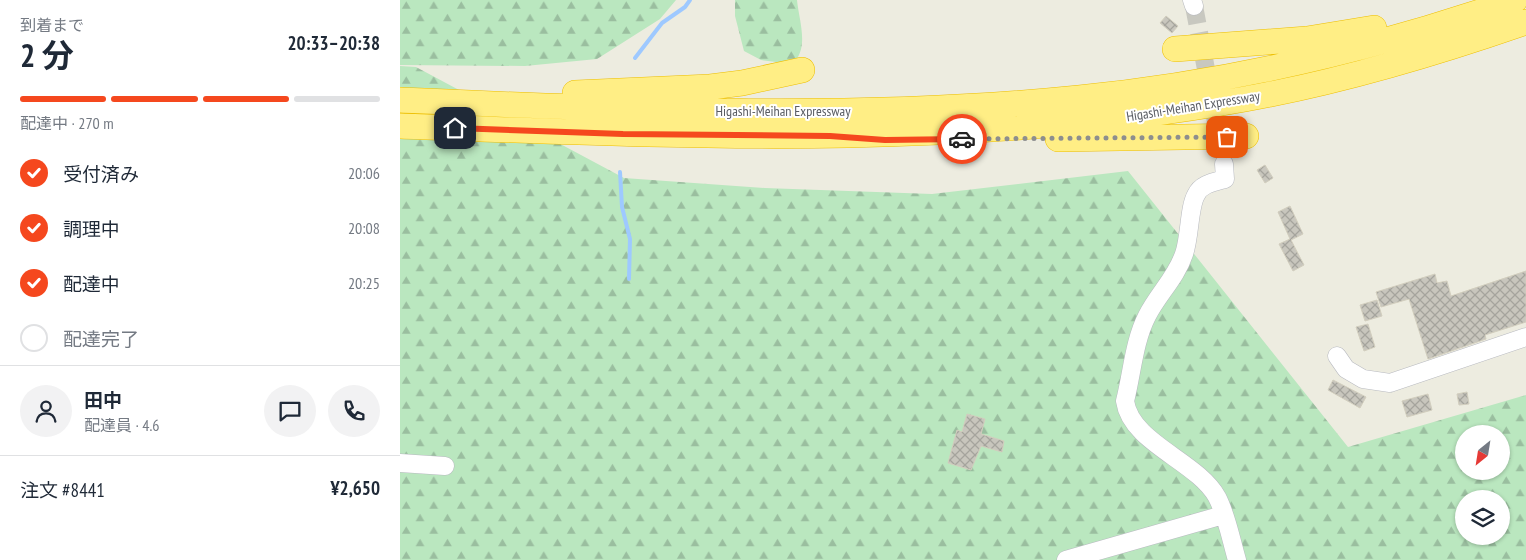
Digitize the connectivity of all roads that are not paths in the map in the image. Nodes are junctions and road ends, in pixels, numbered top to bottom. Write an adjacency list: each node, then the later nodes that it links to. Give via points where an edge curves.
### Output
1 (1492, 0): 4 (highway, via 1353,32)
2 (1515, 0): 6 (highway, Higashi-Meihan Expressway, via 1324,56 1166,86 1080,98 918,110 833,112 602,109)
3 (1526, 22): 8 (highway, Higashi-Meihan Expressway, via 1409,60 1228,102 1071,124 920,135)
4 (1175, 49)
5 (802, 70): 6 (highway, via 742,83 693,88)
6 (400, 100)
7 (400, 126): 8 (highway, Higashi-Meihan Expressway, via 623,134)
8 (830, 136): 9 (highway, via 885,140)
9 (1246, 136)
10 (1224, 164): 15 (street, via 1225,179 1207,184 1196,194 1185,253 1176,274 1143,324 1125,401 1130,417 1146,434 1200,476 1217,497)
11 (1526, 337): 12 (street, via 1390,383 1363,379 1346,368)
12 (1337, 356)
13 (400, 463): 14 (street)
14 (445, 466)
15 (1223, 515): 16 (street); 17 (street)
16 (1066, 560)
17 (1237, 560)

